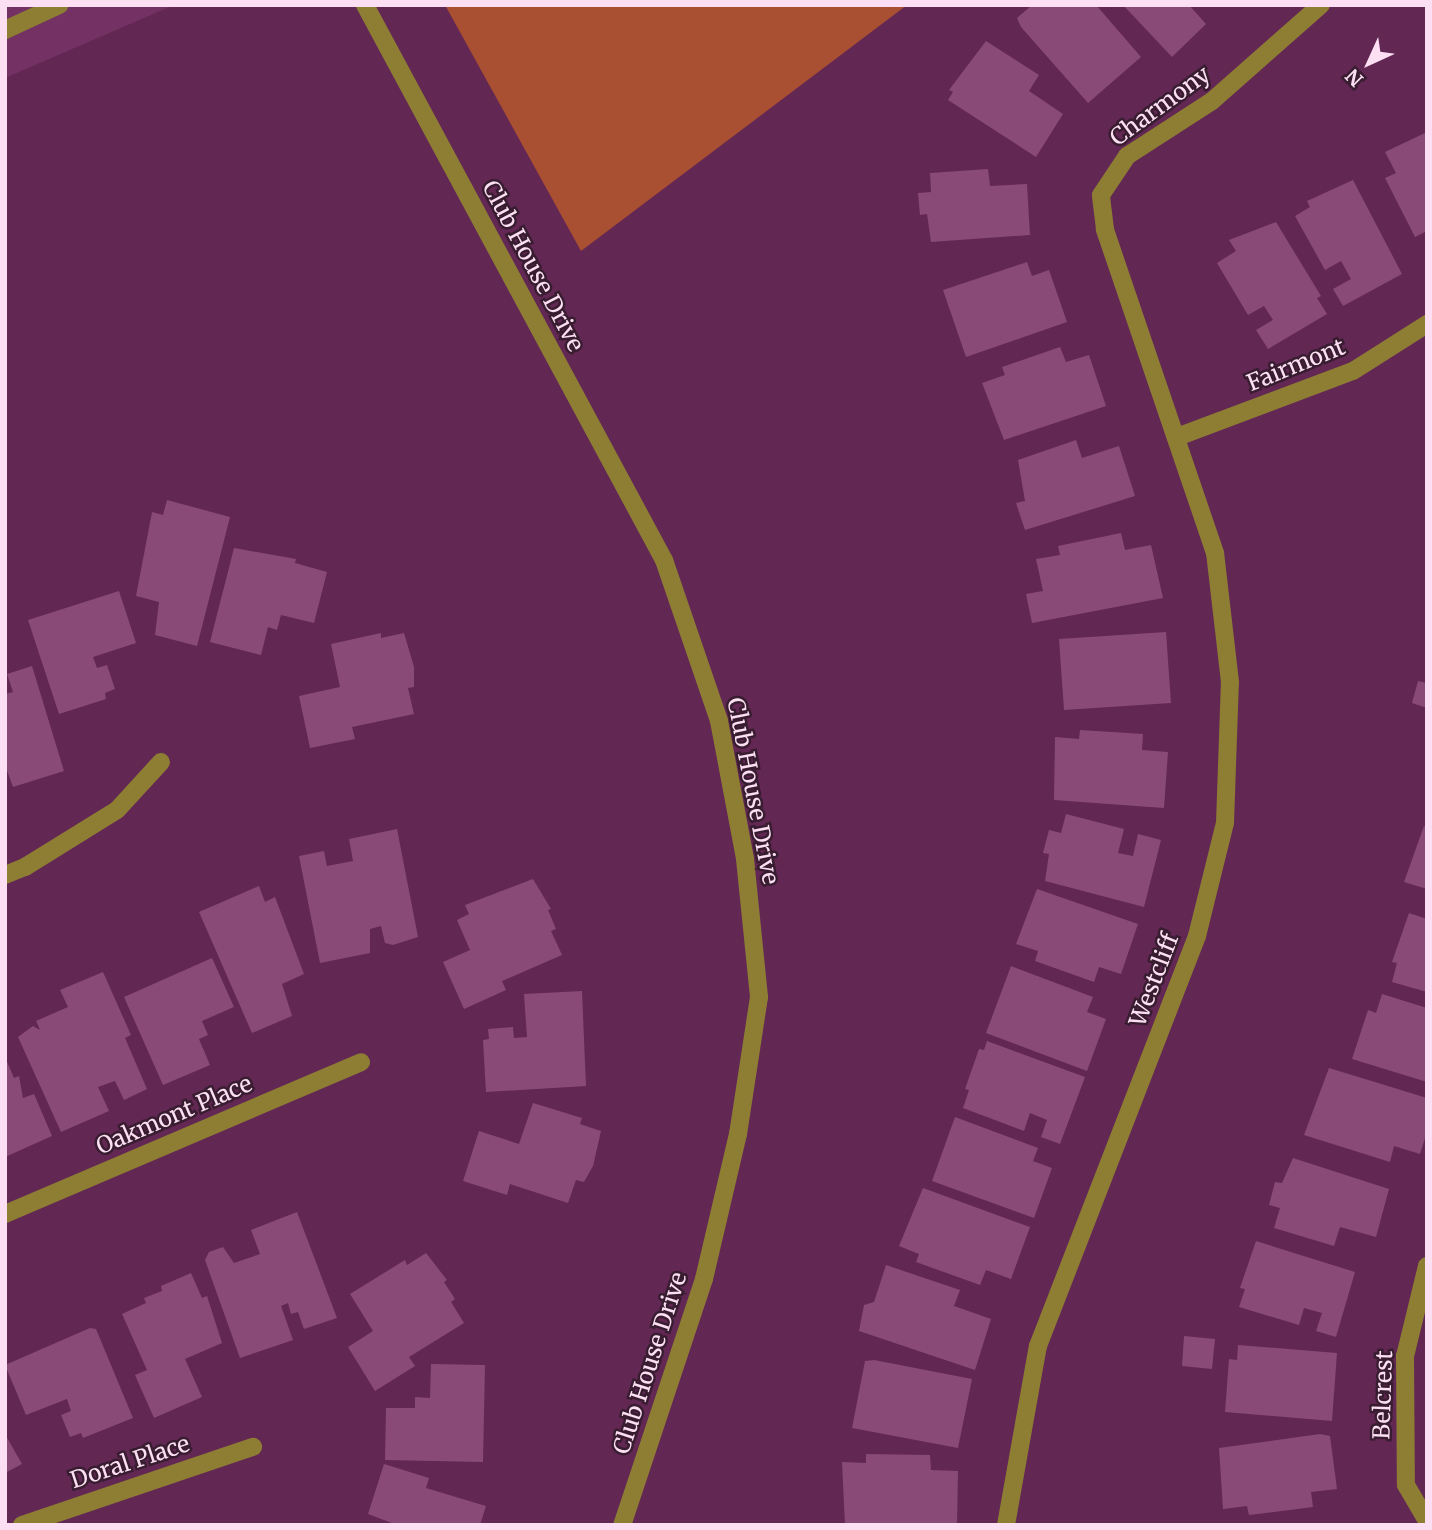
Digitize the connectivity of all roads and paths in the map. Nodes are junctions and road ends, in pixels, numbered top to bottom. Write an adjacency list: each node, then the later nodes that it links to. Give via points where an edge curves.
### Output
1 (60, 5): 4 (street)
2 (365, 5): 15 (street, Club House Drive, via 664,560 719,721 745,859 759,997 738,1134 704,1279)
3 (1321, 5): 6 (street, Charmony, via 1212,101 1127,156 1101,195 1105,229)
4 (5, 30)
5 (1427, 324): 6 (street, Fairmont, via 1353,371)
6 (1177, 438): 16 (street, Westcliff, via 1215,553 1230,682 1225,823 1197,936 1038,1346)
7 (161, 762): 8 (street, via 117,810)
8 (5, 875)
9 (361, 1062): 10 (street, Oakmont Place)
10 (5, 1214)
11 (1427, 1266): 13 (street, Belcrest, via 1405,1368 1406,1485)
12 (253, 1447): 14 (street, Doral Place)
13 (1427, 1521)
14 (22, 1525)
15 (622, 1525)
16 (1006, 1525)

